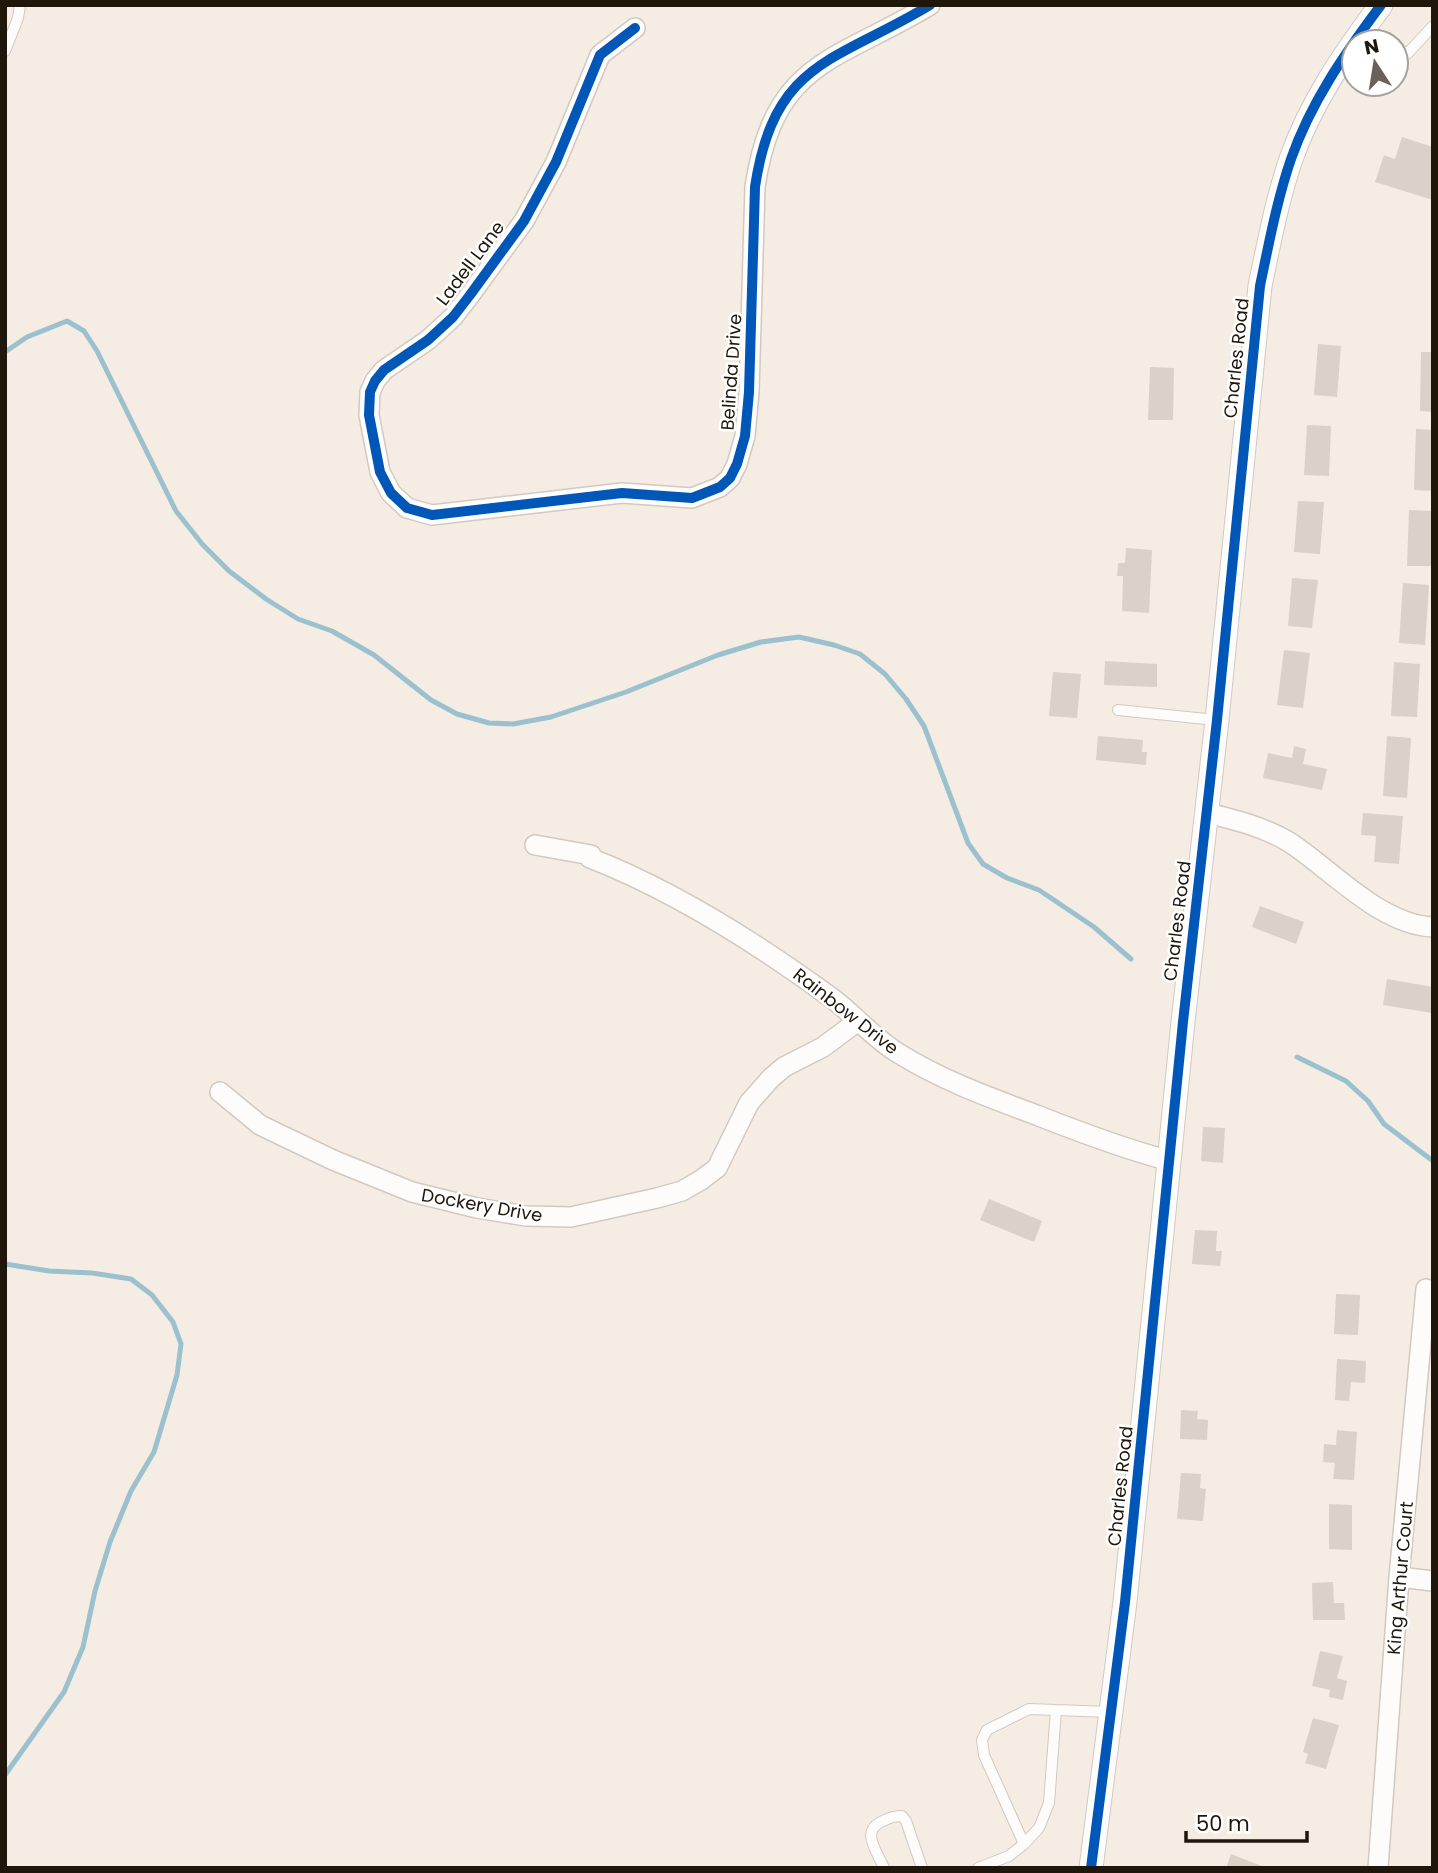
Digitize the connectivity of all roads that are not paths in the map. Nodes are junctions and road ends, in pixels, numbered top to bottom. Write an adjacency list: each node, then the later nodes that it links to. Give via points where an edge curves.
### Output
1 (20, 5): 7 (lane)
2 (1381, 5): 5 (street, Charles Road)
3 (923, 9): 9 (street, Belinda Drive, via 817,66 795,85 767,131 755,187 745,436 730,478 692,498 622,493 432,515)
4 (1433, 26): 8 (lane)
5 (1365, 27): 11 (street, Charles Road, via 1331,75 1306,124 1271,235 1261,286)
6 (635, 28): 9 (street, Ladell Lane, via 600,55 556,162 524,221 470,295 428,340 375,380 369,415 380,472 391,493)
7 (5, 51)
8 (1410, 51)
9 (407, 508)
10 (1118, 710): 11 (lane)
11 (1217, 720): 12 (street, Charles Road)
12 (1207, 813): 14 (street, via 1267,830 1379,907 1404,921); 17 (street, Charles Road)
13 (535, 845): 15 (street, Rainbow Drive, via 591,855 635,875 768,953)
14 (1433, 927)
15 (858, 1021): 16 (street, Dockery Drive, via 771,1078 749,1103 717,1168 701,1180 682,1191 571,1217 526,1216 412,1192 260,1125); 17 (street, Rainbow Drive, via 897,1052 961,1087)
16 (220, 1092)
17 (1170, 1161): 22 (street, Charles Road)
18 (1426, 1289): 19 (street, King Arthur Court)
19 (1399, 1577): 20 (street); 28 (street, King Arthur Court)
20 (1433, 1581)
21 (1056, 1710): 22 (lane); 23 (lane, via 1049,1803 1039,1828); 23 (lane, via 1029,1709 987,1730 982,1741)
22 (1111, 1712): 27 (street, Charles Road)
23 (1024, 1844): 26 (lane, via 1009,1856)
24 (884, 1868): 25 (lane, via 871,1829 895,1816 906,1821)
25 (922, 1868)
26 (978, 1868)
27 (1091, 1868)
28 (1378, 1868)

